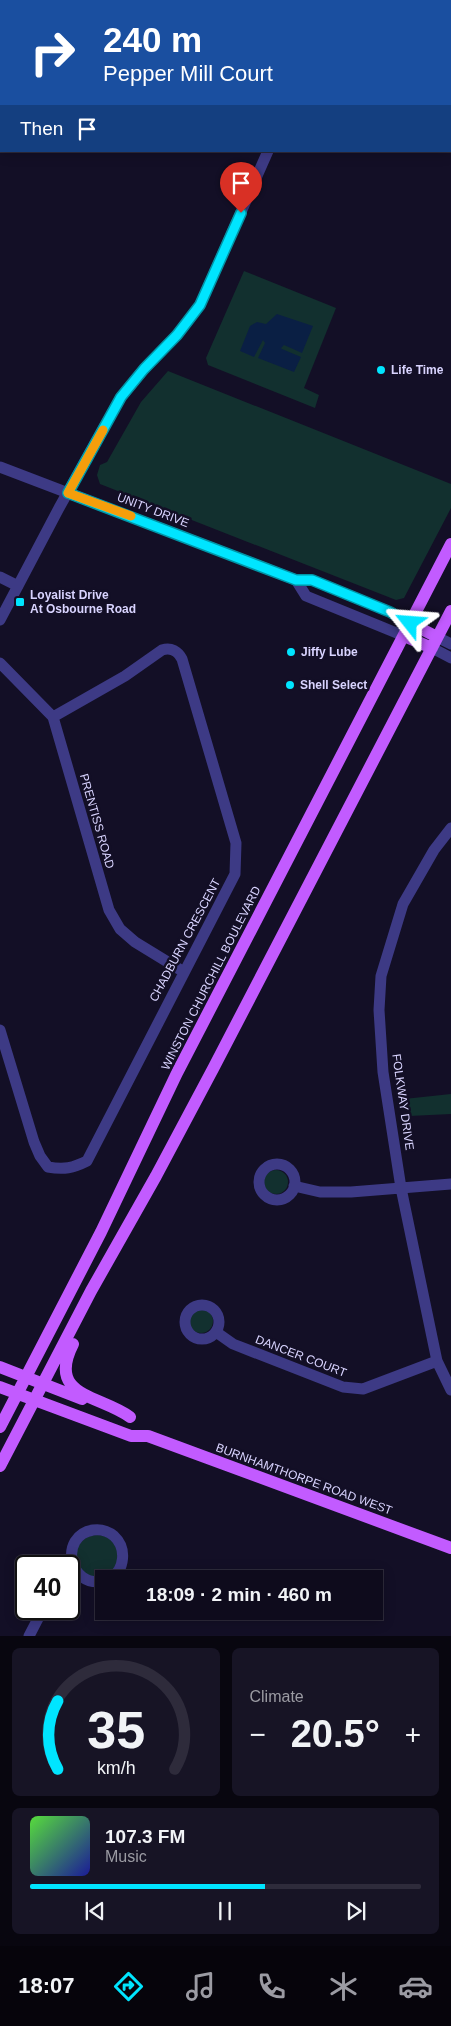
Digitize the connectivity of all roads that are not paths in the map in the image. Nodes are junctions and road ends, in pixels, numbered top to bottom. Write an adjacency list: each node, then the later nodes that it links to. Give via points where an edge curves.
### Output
1 (268, 152): 3 (street, via 200,305 182,330 121,397)
2 (0, 467): 3 (street, UNITY DRIVE)
3 (68, 493): 6 (street, UNITY DRIVE); 7 (street)
4 (451, 544): 10 (main road, WINSTON CHURCHILL BOULEVARD)
5 (0, 577): 7 (street)
6 (296, 580): 10 (street, UNITY DRIVE, via 312,580); 11 (street, UNITY DRIVE, via 306,596)
7 (18, 586): 9 (street)
8 (451, 611): 12 (main road)
9 (0, 620)
10 (410, 623): 11 (main road, WINSTON CHURCHILL BOULEVARD); 12 (main road)
11 (404, 636): 12 (main road); 27 (main road, WINSTON CHURCHILL BOULEVARD, via 177,1073 101,1232)
12 (434, 643): 13 (street); 14 (street); 23 (main road, via 196,1101)
13 (451, 644)
14 (451, 658)
15 (0, 663): 16 (street, PRENTISS ROAD)
16 (53, 717): 18 (street, PRENTISS ROAD, via 109,910 120,929 135,942); 18 (street, CHADBURN CRESCENT, via 125,676 162,650 172,650 180,656 236,843 235,874)
17 (451, 828): 22 (street, FOLKWAY DRIVE, via 434,850 403,904 381,976 379,1010 384,1072)
18 (184, 972): 19 (street, CHADBURN CRESCENT, via 87,1161 74,1168 48,1167 40,1156)
19 (0, 1030)
20 (451, 1184): 22 (street)
21 (294, 1186): 22 (street, via 320,1192)
22 (400, 1188): 25 (street, FOLKWAY DRIVE)
23 (91, 1291): 28 (main road); 33 (main road, via 96,1300 65,1360 68,1379 84,1396)
24 (216, 1332): 25 (street, DANCER COURT, via 233,1344 344,1387 363,1389)
25 (437, 1362): 30 (street, FOLKWAY DRIVE)
26 (0, 1367): 27 (main road, BURNHAMTHORPE ROAD WEST)
27 (26, 1377): 28 (main road, BURNHAMTHORPE ROAD WEST); 31 (main road, WINSTON CHURCHILL BOULEVARD)
28 (43, 1384): 32 (main road); 33 (main road, BURNHAMTHORPE ROAD WEST)
29 (0, 1387): 31 (main road, BURNHAMTHORPE ROAD WEST)
30 (451, 1390)
31 (17, 1393): 32 (main road, BURNHAMTHORPE ROAD WEST); 34 (main road, WINSTON CHURCHILL BOULEVARD)
32 (34, 1400): 35 (main road, BURNHAMTHORPE ROAD WEST, via 130,1436); 36 (main road)
33 (130, 1417): 35 (main road, BURNHAMTHORPE ROAD WEST)
34 (0, 1427)
35 (148, 1436): 37 (main road, BURNHAMTHORPE ROAD WEST)
36 (0, 1466)
37 (451, 1548)
38 (71, 1555): 39 (street, via 74,1542 87,1531 103,1530 117,1539 123,1554)
39 (119, 1570)
40 (80, 1575): 41 (street)
41 (95, 1582)
42 (37, 1620): 43 (street)
43 (29, 1636)

